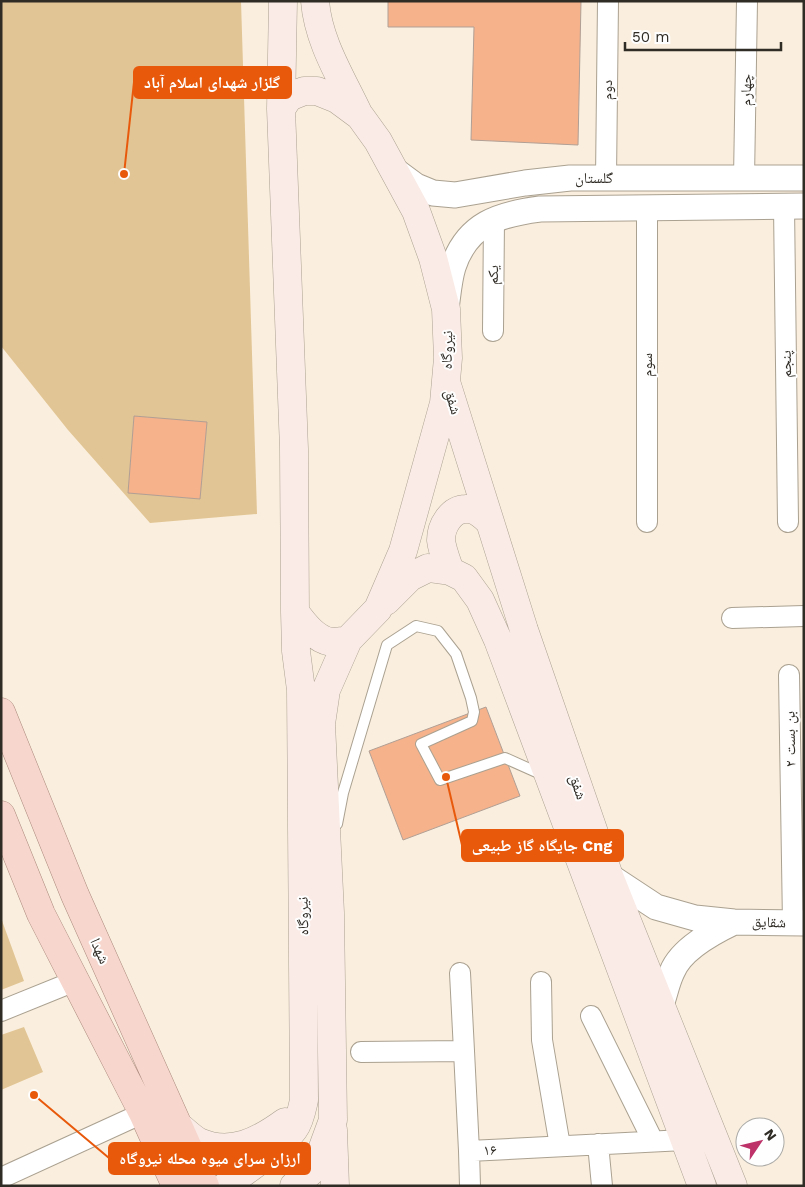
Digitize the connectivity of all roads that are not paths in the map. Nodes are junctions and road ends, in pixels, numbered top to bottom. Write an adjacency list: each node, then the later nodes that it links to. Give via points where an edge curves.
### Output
1 (283, 1): 5 (main road, نیروگاه)
2 (315, 1): 6 (main road, نیروگاه, via 326,47)
3 (608, 1): 8 (street, دوم)
4 (747, 1): 9 (street, چهارم)
5 (281, 109): 6 (main road, نیروگاه, via 288,97 304,91 317,91 337,99); 22 (main road, نیروگاه, via 294,449)
6 (360, 116): 7 (main road, نیروگاه)
7 (393, 170): 8 (street, گلستان, via 433,193 455,195 525,183); 14 (main road, نیروگاه, via 416,212)
8 (606, 178): 9 (street, گلستان)
9 (744, 178): 10 (street, گلستان)
10 (804, 178)
11 (794, 206): 12 (street, گلستان); 19 (street, پنجم)
12 (647, 208): 13 (street, گلستان, via 540,209); 18 (street, سوم)
13 (494, 219): 14 (street, گلستان, via 475,232 460,249 452,268); 15 (street, یکم)
14 (446, 309): 16 (main road, نیروگاه)
15 (493, 331)
16 (446, 380): 17 (main road, شفق); 21 (main road, نیروگاه, via 444,403 403,551)
17 (490, 522): 20 (main road, via 467,508 456,511 445,522 442,540); 33 (main road, شفق)
18 (647, 522)
19 (788, 522)
20 (450, 571): 21 (main road, via 428,568 410,577); 29 (main road, شفق, via 464,578 480,600)
21 (378, 609): 25 (main road, نیروگاه)
22 (295, 612): 25 (main road, via 318,636 332,642); 27 (main road, نیروگاه, via 296,651)
23 (804, 616): 24 (street)
24 (732, 618)
25 (348, 640): 27 (main road, نیروگاه)
26 (789, 675): 36 (street, بن بست ۲)
27 (314, 690): 32 (main road, نیروگاه, via 321,724); 45 (main road, نیروگاه)
28 (1, 712): 31 (main road, شهدا)
29 (549, 777): 32 (lane, via 505,758 440,780 421,744 472,721 474,712 456,654 438,631 416,626 388,645 343,793); 49 (main road, شفق)
30 (1, 815): 34 (main road)
31 (61, 862): 34 (main road); 48 (main road, شهدا)
32 (328, 872): 47 (main road, نیروگاه)
33 (609, 876): 35 (street, شقایق, via 656,907 695,918); 40 (main road, شفق)
34 (26, 877): 38 (main road)
35 (734, 922): 36 (street, شقایق); 40 (street, via 689,949 672,970)
36 (798, 923)
37 (460, 973): 43 (street, ۱۶)
38 (75, 981): 41 (street); 46 (main road)
39 (541, 982): 52 (street, via 542,1040)
40 (661, 1005): 63 (main road, شفق)
41 (1, 1011)
42 (591, 1016): 50 (street)
43 (464, 1051): 44 (street); 53 (street, ۱۶)
44 (361, 1052)
45 (304, 1100): 48 (main road, via 286,1121 270,1133 232,1148 197,1141); 57 (main road, نیروگاه, via 295,1128)
46 (143, 1113): 54 (street); 55 (main road)
47 (333, 1120): 58 (main road, نیروگاه, via 310,1172); 59 (main road)
48 (177, 1125): 56 (main road, شهدا)
49 (684, 1140): 50 (street, ۱۶); 62 (main road, شفق)
50 (652, 1141): 51 (street, ۱۶)
51 (598, 1144): 52 (street, ۱۶); 61 (street)
52 (560, 1146): 53 (street, ۱۶)
53 (469, 1151): 60 (street)
54 (1, 1178)
55 (176, 1186)
56 (205, 1186)
57 (226, 1186)
58 (294, 1186)
59 (335, 1186)
60 (470, 1186)
61 (602, 1186)
62 (702, 1186)
63 (733, 1186)

